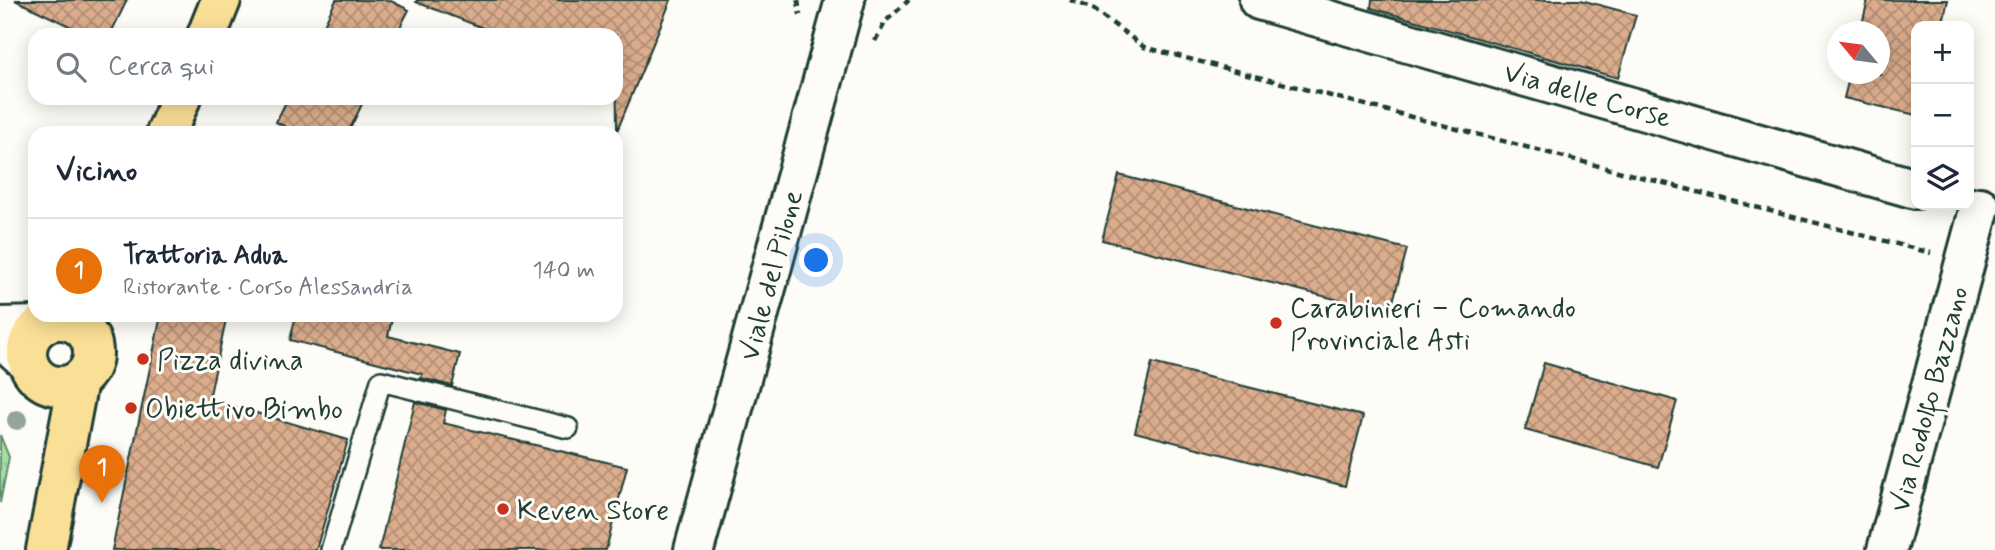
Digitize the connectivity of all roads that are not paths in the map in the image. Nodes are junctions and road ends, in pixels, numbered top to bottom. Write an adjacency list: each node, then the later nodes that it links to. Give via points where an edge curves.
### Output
1 (221, 0): 4 (main road)
2 (845, 0): 18 (street, Viale del Pilone)
3 (1259, 0): 7 (street, Via delle Corse)
4 (210, 28)
5 (178, 105): 6 (main road)
6 (169, 126)
7 (1911, 188)
8 (1981, 208): 19 (street, Via Rodolfo Bazzano)
9 (70, 322): 10 (street); 12 (main road, via 29,342); 13 (main road, via 93,343 92,364)
10 (0, 327)
11 (0, 337): 12 (street)
12 (34, 370): 13 (main road, via 57,386); 15 (main road)
13 (78, 381): 15 (main road)
14 (568, 428): 17 (lane, via 381,381)
15 (62, 452): 16 (main road)
16 (46, 550)
17 (331, 550)
18 (694, 550)
19 (1887, 550)

